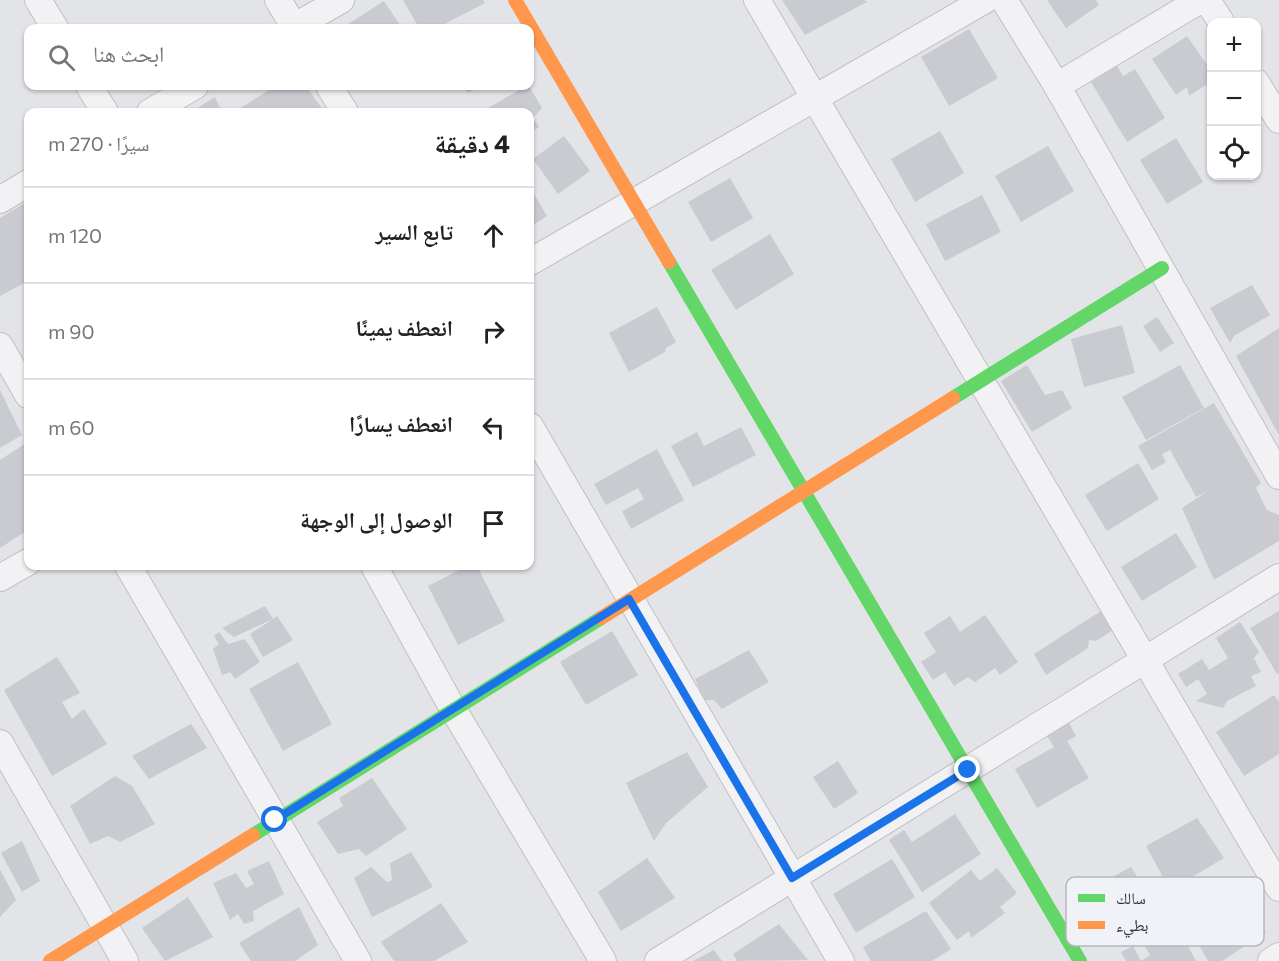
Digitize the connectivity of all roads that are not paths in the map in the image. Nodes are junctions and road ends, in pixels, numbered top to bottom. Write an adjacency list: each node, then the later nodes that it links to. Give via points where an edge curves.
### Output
1 (38, 0): 11 (street)
2 (278, 0): 12 (street)
3 (341, 0): 13 (street)
4 (515, 0): 14 (street)
5 (757, 0): 21 (street)
6 (985, 0): 21 (street)
7 (1004, 0): 16 (street)
8 (1200, 0): 16 (street)
9 (1208, 0): 10 (street)
10 (1219, 18)
11 (53, 24)
12 (292, 24)
13 (301, 24)
14 (529, 24)
15 (534, 32): 28 (street)
16 (1057, 86): 30 (street)
17 (1261, 89): 25 (street)
18 (91, 90): 22 (street)
19 (188, 90): 23 (street)
20 (331, 90): 24 (street)
21 (815, 98): 28 (street); 32 (street)
22 (103, 108)
23 (157, 108)
24 (343, 108)
25 (1279, 120)
26 (24, 185): 27 (street)
27 (0, 200)
28 (634, 203): 29 (street); 36 (street)
29 (534, 260)
30 (1162, 268): 32 (street); 35 (street)
31 (0, 346): 33 (street)
32 (980, 379): 36 (street); 43 (street)
33 (24, 388)
34 (534, 433): 42 (street)
35 (1279, 476)
36 (803, 490): 42 (street); 46 (street)
37 (24, 564): 41 (street)
38 (130, 570): 47 (street)
39 (376, 570): 44 (street)
40 (1279, 577): 43 (street)
41 (0, 578)
42 (629, 599): 44 (street); 48 (street)
43 (1145, 660): 46 (street); 49 (street)
44 (453, 709): 47 (street); 57 (street)
45 (0, 743): 50 (street)
46 (968, 770): 48 (street); 51 (street)
47 (275, 820): 50 (street); 56 (street)
48 (792, 878): 58 (street); 59 (street)
49 (1279, 888)
50 (105, 927): 54 (street); 55 (street)
51 (1066, 937)
52 (1071, 946): 60 (street)
53 (1279, 956): 61 (street)
54 (50, 961)
55 (125, 961)
56 (358, 961)
57 (603, 961)
58 (658, 961)
59 (841, 961)
60 (1080, 961)
61 (1271, 961)

